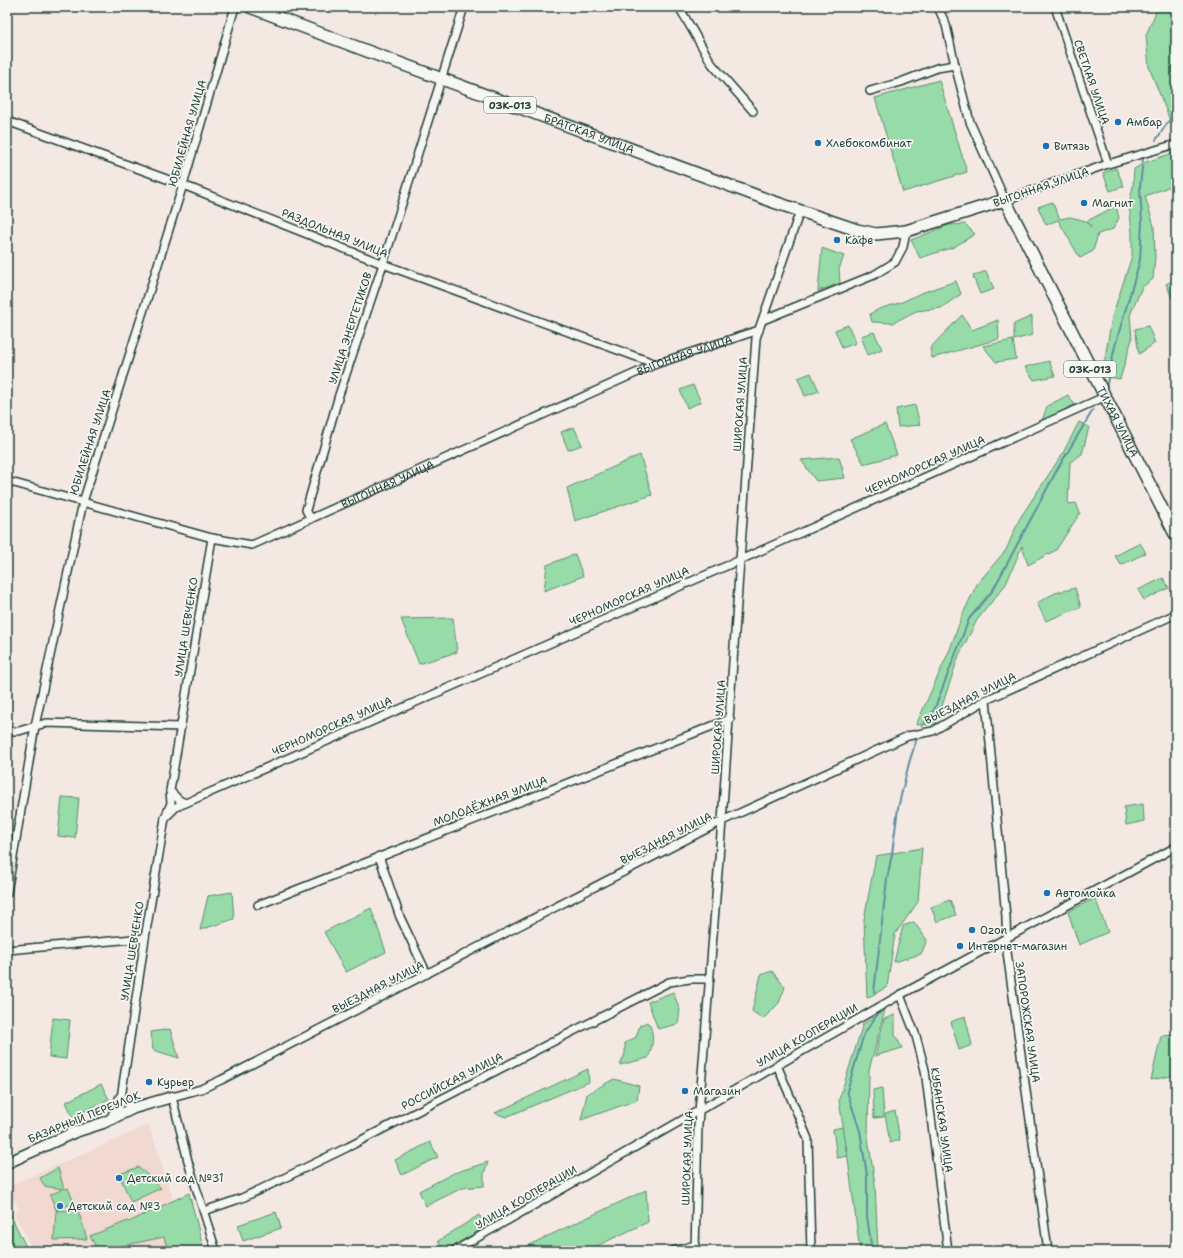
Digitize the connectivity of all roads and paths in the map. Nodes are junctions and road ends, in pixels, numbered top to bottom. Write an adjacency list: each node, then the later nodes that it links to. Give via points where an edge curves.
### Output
1 (235, 7): 14 (street, ЮБИЛЕЙНАЯ УЛИЦА)
2 (250, 7): 8 (main road, БРАТСКАЯ УЛИЦА / 03К-013)
3 (464, 7): 8 (street, УЛИЦА ЭНЕРГЕТИКОВ)
4 (679, 7): 10 (street, via 712,64)
5 (938, 7): 7 (street, via 946,25)
6 (1055, 7): 13 (street, СВЕТЛАЯ УЛИЦА)
7 (954, 64): 9 (street); 15 (street, via 970,122)
8 (441, 79): 16 (main road, БРАТСКАЯ УЛИЦА / 03К-013); 19 (street, УЛИЦА ЭНЕРГЕТИКОВ)
9 (870, 91)
10 (753, 111)
11 (7, 121): 14 (street, РАЗДОЛЬНАЯ УЛИЦА)
12 (1176, 144): 13 (street, ВЫГОННАЯ УЛИЦА)
13 (1108, 164): 15 (street, ВЫГОННАЯ УЛИЦА)
14 (184, 185): 19 (street, РАЗДОЛЬНАЯ УЛИЦА); 25 (street, ЮБИЛЕЙНАЯ УЛИЦА)
15 (1005, 200): 18 (main road, ВЫГОННАЯ УЛИЦА / 03К-013); 23 (main road, ТИХАЯ УЛИЦА / 03К-013)
16 (771, 201): 17 (main road, ВЫГОННАЯ УЛИЦА / 03К-013)
17 (800, 211): 18 (main road, ВЫГОННАЯ УЛИЦА / 03К-013, via 876,234); 20 (street, ШИРОКАЯ УЛИЦА)
18 (906, 231): 20 (street, via 904,248 896,262 874,275)
19 (383, 264): 22 (street, РАЗДОЛЬНАЯ УЛИЦА); 26 (street, УЛИЦА ЭНЕРГЕТИКОВ, via 339,395 306,510)
20 (762, 320): 21 (street, ШИРОКАЯ УЛИЦА)
21 (759, 330): 22 (street, ВЫГОННАЯ УЛИЦА); 29 (street, ШИРОКАЯ УЛИЦА, via 756,338)
22 (656, 364): 26 (street, ВЫГОННАЯ УЛИЦА)
23 (1104, 397): 27 (main road, ТИХАЯ УЛИЦА / 03К-013); 29 (street, ЧЕРНОМОРСКАЯ УЛИЦА)
24 (7, 481): 25 (street, ВЫГОННАЯ УЛИЦА)
25 (83, 502): 28 (street, ВЫГОННАЯ УЛИЦА); 33 (street, ЮБИЛЕЙНАЯ УЛИЦА)
26 (311, 519): 28 (street, ВЫГОННАЯ УЛИЦА, via 252,545)
27 (1176, 536)
28 (212, 538): 34 (street, УЛИЦА ШЕВЧЕНКО)
29 (740, 560): 32 (street, ШИРОКАЯ УЛИЦА); 37 (street, ЧЕРНОМОРСКАЯ УЛИЦА)
30 (1176, 614): 31 (street, ВЫЕЗДНАЯ УЛИЦА)
31 (986, 700): 39 (street, ВЫЕЗДНАЯ УЛИЦА, via 933,731 908,736); 44 (street, ЗАПОРОЖСКАЯ УЛИЦА)
32 (730, 719): 39 (street, ШИРОКАЯ УЛИЦА); 41 (street, МОЛОДЁЖНАЯ УЛИЦА)
33 (34, 726): 34 (street, via 46,723); 35 (street, via 19,731); 42 (street, ЮБИЛЕЙНАЯ УЛИЦА)
34 (181, 726): 36 (street, УЛИЦА ШЕВЧЕНКО)
35 (7, 731)
36 (170, 791): 37 (street); 38 (street, УЛИЦА ШЕВЧЕНКО, via 171,803)
37 (185, 803): 38 (street, ЧЕРНОМОРСКАЯ УЛИЦА, via 176,807)
38 (165, 818): 45 (street, УЛИЦА ШЕВЧЕНКО)
39 (722, 821): 47 (street, ВЫЕЗДНАЯ УЛИЦА); 48 (street, ШИРОКАЯ УЛИЦА)
40 (1176, 847): 44 (street, УЛИЦА КООПЕРАЦИИ)
41 (379, 856): 43 (street, МОЛОДЁЖНАЯ УЛИЦА); 47 (street, via 400,917)
42 (7, 892)
43 (258, 905)
44 (1008, 937): 49 (street, УЛИЦА КООПЕРАЦИИ); 64 (street, ЗАПОРОЖСКАЯ УЛИЦА, via 1007,952)
45 (145, 938): 46 (street); 52 (street, УЛИЦА ШЕВЧЕНКО)
46 (7, 950)
47 (427, 974): 51 (street, ВЫЕЗДНАЯ УЛИЦА, via 221,1080)
48 (710, 979): 54 (street, ШИРОКАЯ УЛИЦА); 57 (street, РОССИЙСКАЯ УЛИЦА, via 669,982 320,1161 242,1198)
49 (900, 995): 50 (street, УЛИЦА КООПЕРАЦИИ); 63 (street, КУБАНСКАЯ УЛИЦА, via 916,1036 925,1070)
50 (777, 1065): 54 (street, УЛИЦА КООПЕРАЦИИ); 62 (street, via 808,1139)
51 (172, 1097): 53 (street, БАЗАРНЫЙ ПЕРЕУЛОК); 57 (street, via 189,1165)
52 (121, 1098): 53 (street); 55 (street)
53 (134, 1108): 55 (street, БАЗАРНЫЙ ПЕРЕУЛОК)
54 (699, 1109): 58 (street, ШИРОКАЯ УЛИЦА); 60 (street, УЛИЦА КООПЕРАЦИИ)
55 (112, 1119): 56 (street, БАЗАРНЫЙ ПЕРЕУЛОК, via 75,1132)
56 (7, 1163)
57 (204, 1211): 59 (street)
58 (696, 1248): 61 (street)
59 (216, 1251)
60 (454, 1251)
61 (672, 1251)
62 (811, 1251)
63 (948, 1251)
64 (1048, 1251)

